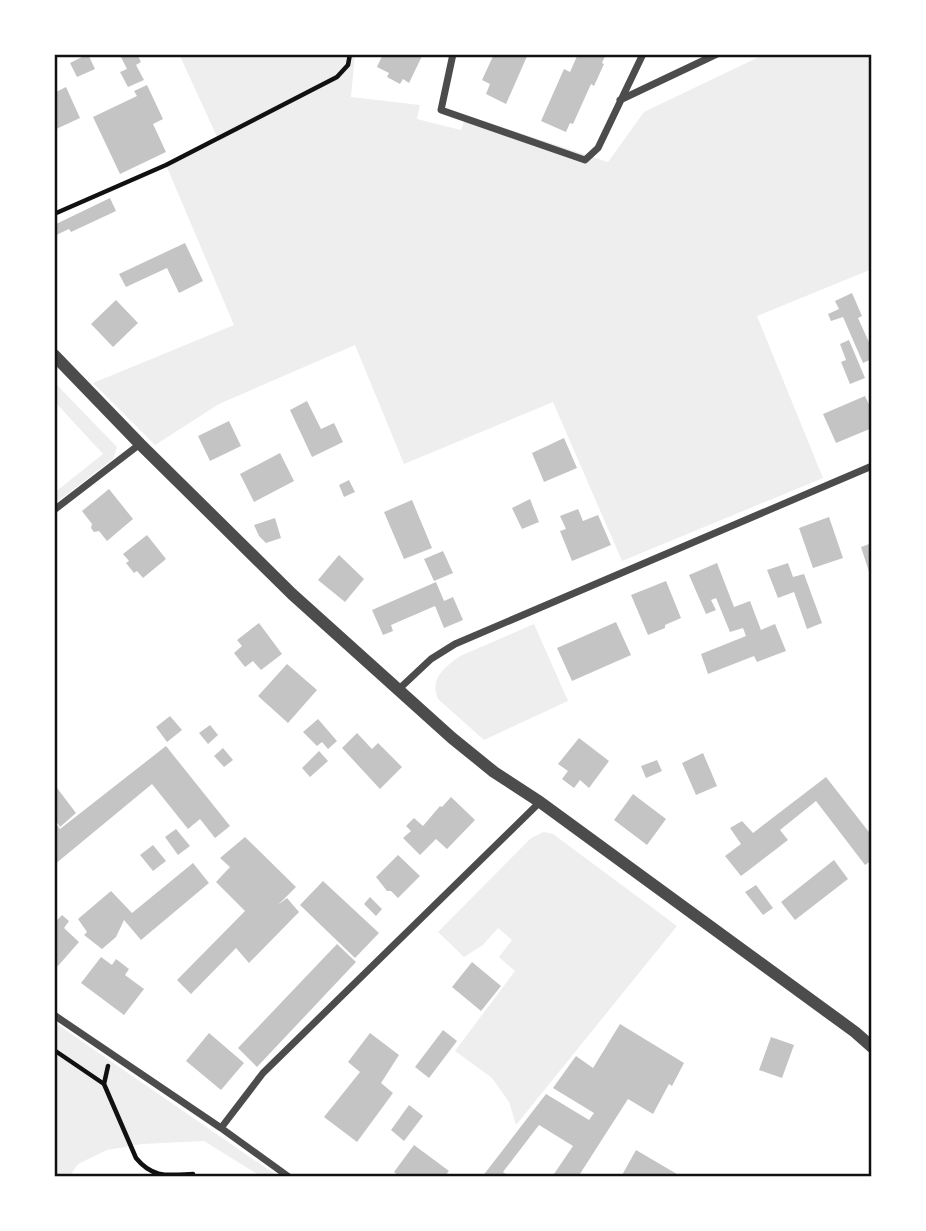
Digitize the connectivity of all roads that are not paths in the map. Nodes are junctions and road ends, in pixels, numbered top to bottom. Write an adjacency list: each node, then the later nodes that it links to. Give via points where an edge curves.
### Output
1 (453, 54): 4 (street, via 441,110 585,160 598,148)
2 (643, 54): 4 (street)
3 (717, 54): 4 (street)
4 (620, 100)
5 (54, 355): 6 (street)
6 (140, 444): 8 (street); 9 (street, via 292,594)
7 (872, 466): 9 (street, via 455,644)
8 (54, 510)
9 (399, 689): 10 (street, via 494,772)
10 (540, 803): 12 (street); 13 (street, via 263,1073)
11 (54, 1015): 13 (street)
12 (872, 1047)
13 (221, 1128): 14 (street)
14 (289, 1177)

